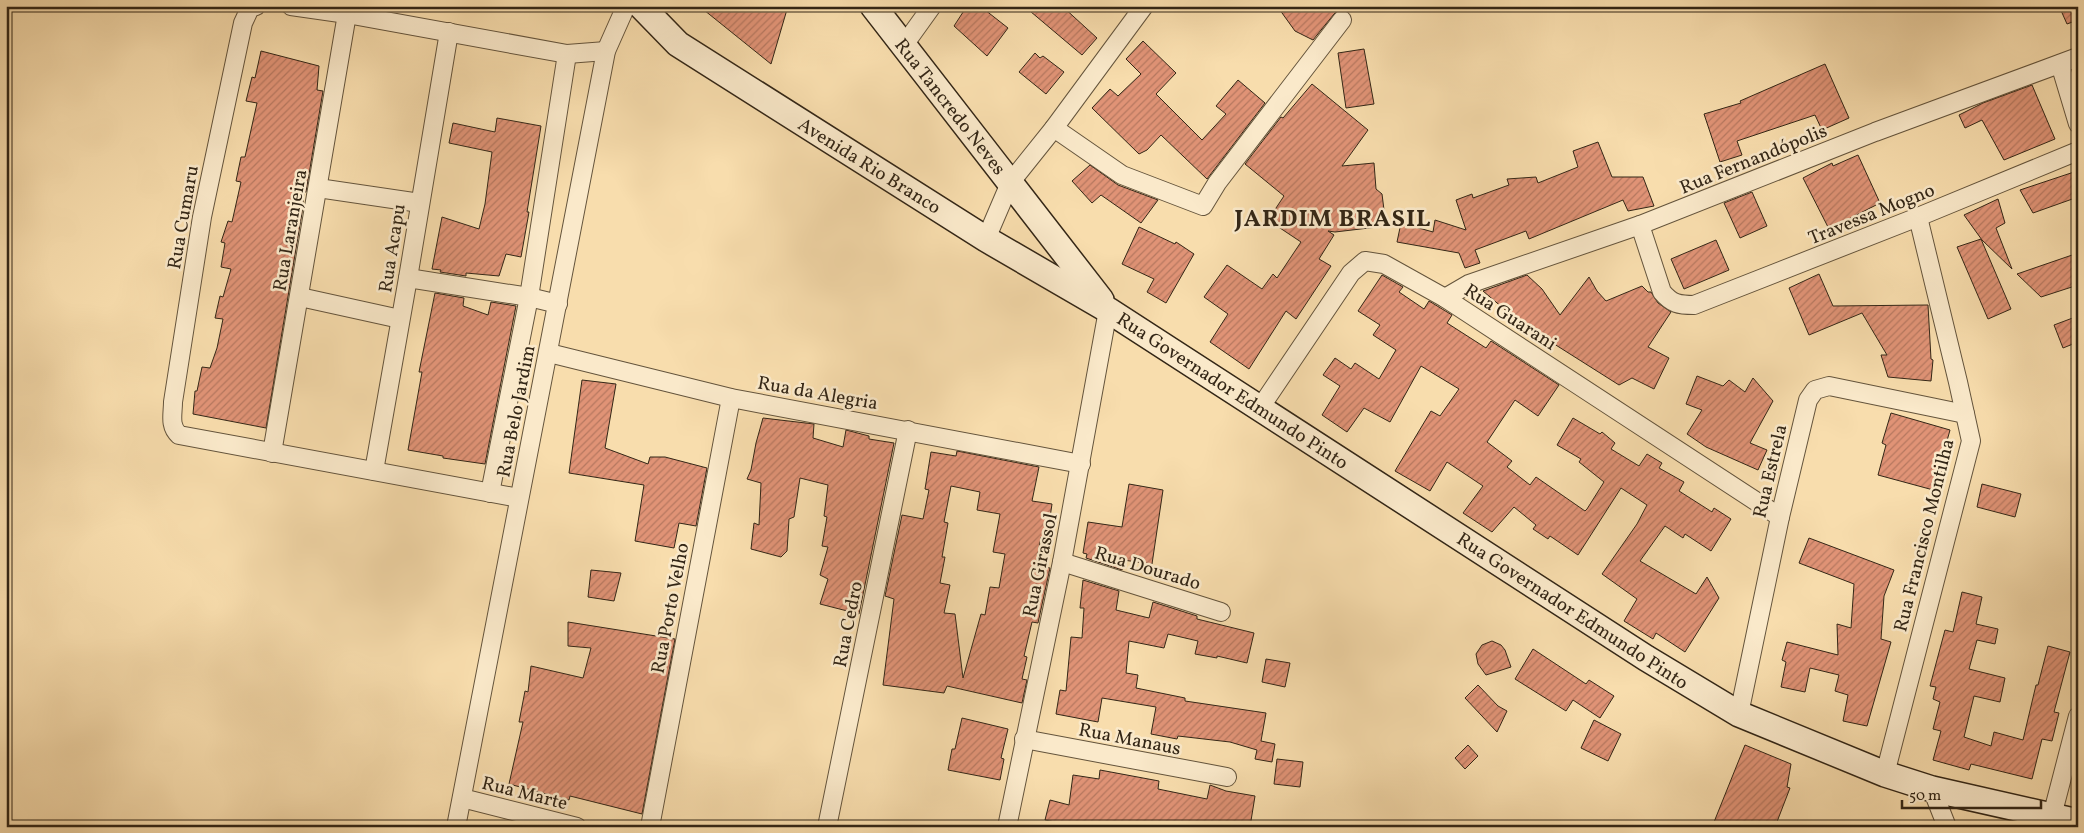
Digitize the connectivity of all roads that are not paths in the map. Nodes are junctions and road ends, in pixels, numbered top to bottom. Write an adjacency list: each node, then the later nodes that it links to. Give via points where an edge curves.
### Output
1 (291, 6): 8 (street)
2 (626, 6): 12 (street, Rua Belo Jardim)
3 (641, 6): 24 (street, Avenida Rio Branco, via 678,44)
4 (873, 6): 11 (street, Rua Tancredo Neves)
5 (932, 6): 11 (street)
6 (1144, 6): 17 (street)
7 (253, 7): 37 (street, Rua Cumaru, via 243,23 200,226 172,426 179,435)
8 (347, 14): 10 (street); 20 (street, Rua Laranjeira)
9 (1342, 20): 17 (street, via 1217,183 1203,206 1122,175)
10 (449, 32): 13 (street); 21 (street, Rua Acapu)
11 (904, 45): 19 (street, Rua Tancredo Neves)
12 (606, 51): 13 (street); 29 (street, Rua Belo Jardim)
13 (568, 54): 27 (street, Rua Belo Jardim)
14 (2078, 57): 15 (street, Rua Fernandópolis)
15 (2060, 64): 16 (street); 23 (street, Rua Fernandópolis, via 1875,132)
16 (2078, 124)
17 (1054, 128): 19 (street)
18 (2078, 151): 22 (street, Travessa Mogno)
19 (1010, 183): 24 (street, Rua Tancredo Neves); 30 (street, Rua Tancredo Neves)
20 (318, 188): 21 (street); 26 (street, Rua Laranjeira)
21 (420, 203): 25 (street, Rua Acapu)
22 (1918, 218): 23 (street, Travessa Mogno, via 1694,305 1678,305 1662,292); 35 (street, Rua Francisco Montilha)
23 (1640, 226): 28 (street, Rua Fernandópolis, via 1469,284)
24 (986, 239): 30 (street, Avenida Rio Branco)
25 (408, 278): 27 (street); 31 (street, Rua Acapu)
26 (300, 297): 31 (street); 37 (street, Rua Laranjeira)
27 (528, 297): 29 (street); 40 (street, Rua Belo Jardim)
28 (1445, 298): 34 (street, Rua Guarani, via 1384,264 1365,261 1351,273); 42 (street, Rua Guarani)
29 (558, 304): 32 (street, Rua Belo Jardim)
30 (1108, 310): 34 (street, Rua Governador Edmundo Pinto); 38 (street, Rua Girassol)
31 (400, 320): 39 (street, Rua Acapu)
32 (549, 352): 33 (street, Rua da Alegria); 41 (street, Rua Belo Jardim)
33 (731, 398): 36 (street, Rua da Alegria); 56 (street, Rua Porto Velho)
34 (1260, 408): 45 (street, Rua Governador Edmundo Pinto, via 1646,658)
35 (1965, 414): 42 (street, Rua Estrela, via 1829,386 1815,390 1808,400); 48 (street, Rua Francisco Montilha, via 1971,441)
36 (908, 430): 38 (street, Rua da Alegria); 57 (street, Rua Cedro)
37 (272, 452): 39 (street)
38 (1081, 464): 43 (street, Rua Girassol)
39 (374, 471): 40 (street)
40 (490, 493): 41 (street)
41 (519, 498): 51 (street, Rua Belo Jardim)
42 (1780, 517): 45 (street, Rua Estrela)
43 (1062, 562): 44 (street, Rua Dourado); 47 (street, Rua Girassol)
44 (1220, 612)
45 (1739, 714): 48 (street, Rua Governador Edmundo Pinto)
46 (2078, 716): 52 (street)
47 (1024, 739): 49 (street, Rua Manaus); 58 (street, Rua Girassol)
48 (1885, 774): 50 (street, Rua Governador Edmundo Pinto)
49 (1227, 778)
50 (1932, 789): 52 (street, Rua Governador Edmundo Pinto); 59 (street)
51 (462, 798): 54 (street, Rua Belo Jardim); 55 (street, Rua Marte)
52 (2046, 822): 53 (street, Rua Governador Edmundo Pinto)
53 (2078, 822)
54 (456, 827)
55 (577, 827)
56 (650, 827)
57 (828, 827)
58 (1007, 827)
59 (1947, 827)

